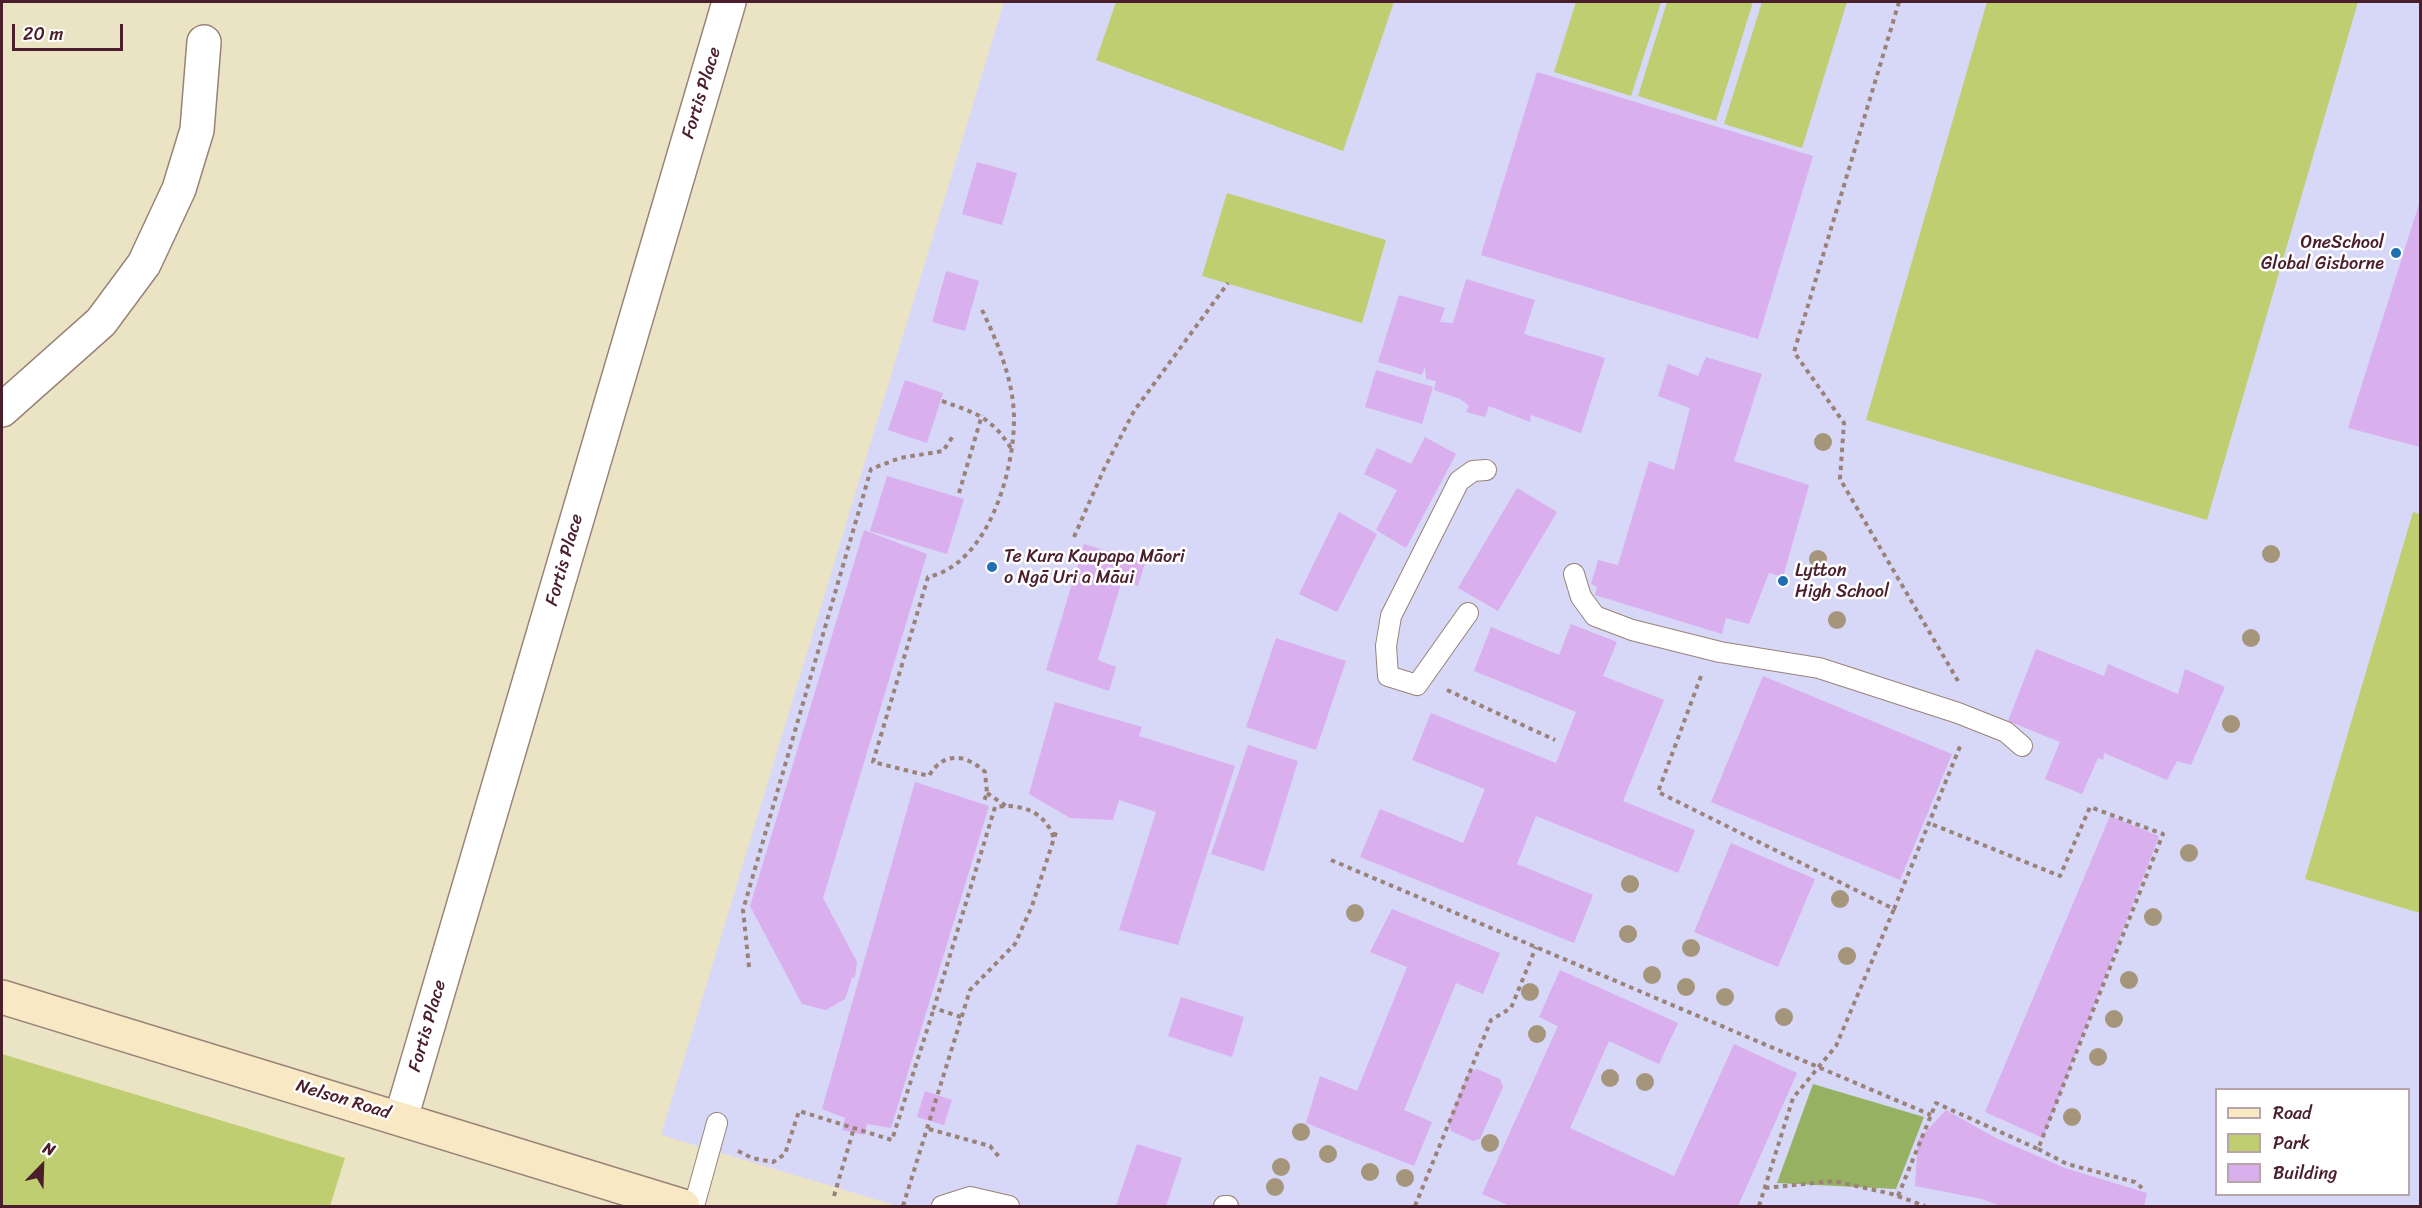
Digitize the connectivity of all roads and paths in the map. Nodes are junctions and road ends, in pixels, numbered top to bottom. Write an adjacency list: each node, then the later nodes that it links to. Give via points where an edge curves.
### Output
1 (729, 2): 36 (street, Fortis Place)
2 (1899, 2): 18 (path, via 1794,352 1844,423 1840,479)
3 (204, 42): 7 (street, via 197,130 179,189 144,264 100,322)
4 (1228, 283): 13 (path, via 1134,411)
5 (982, 310): 10 (path, via 1008,378 1014,418)
6 (942, 401): 8 (path)
7 (2, 410)
8 (982, 415): 10 (path, via 998,428); 12 (path)
9 (953, 436): 30 (path, via 944,451 900,458 871,469 743,910)
10 (1011, 448): 21 (path, via 1006,485 985,530 953,566 928,577 873,762 929,776 939,763 959,756 985,772)
11 (1486, 470): 17 (lane, via 1473,471 1459,481 1391,616 1386,646 1388,676 1417,685)
12 (959, 493)
13 (1074, 537)
14 (1575, 574): 16 (lane, via 1581,597 1595,615 1632,630)
15 (1468, 614): 17 (lane)
16 (1711, 650): 18 (lane, via 1819,668); 28 (path, via 1658,792)
17 (1421, 678): 19 (path)
18 (1977, 721): 20 (lane, via 2006,732); 24 (path)
19 (1555, 740)
20 (2022, 746)
21 (987, 793): 22 (path); 23 (path)
22 (984, 801)
23 (1006, 806): 26 (path, via 1037,813 1050,826); 32 (path, via 995,807)
24 (1929, 823): 28 (path); 41 (path, via 2060,876 2090,807 2163,834)
25 (1058, 829): 26 (path)
26 (1054, 840): 33 (path, via 1015,944 970,990)
27 (1331, 860): 29 (path)
28 (1894, 909): 34 (path, via 1836,1046)
29 (1536, 947): 34 (path); 52 (path, via 1511,1008 1491,1020)
30 (748, 967)
31 (2, 997): 36 (street, Nelson Road)
32 (934, 1008): 33 (path); 38 (path, via 891,1140)
33 (961, 1017): 39 (path)
34 (1818, 1068): 35 (path); 43 (path, via 1793,1098)
35 (1931, 1115): 41 (path, via 1936,1103); 46 (path)
36 (401, 1118): 47 (street, Nelson Road)
37 (717, 1123): 48 (lane)
38 (854, 1128): 40 (path, via 799,1111 785,1154 773,1162 738,1152); 45 (path)
39 (929, 1129): 42 (path, via 990,1146); 49 (path)
40 (739, 1141)
41 (2038, 1149): 44 (path, via 2067,1164 2135,1182)
42 (1000, 1158)
43 (1764, 1188): 46 (path, via 1834,1181); 53 (path)
44 (2142, 1188)
45 (834, 1196)
46 (1898, 1196): 54 (path)
47 (684, 1206)
48 (694, 1206)
49 (903, 1206)
50 (942, 1206): 51 (lane, via 970,1197)
51 (1009, 1206)
52 (1415, 1206)
53 (1759, 1206)
54 (1925, 1206)

